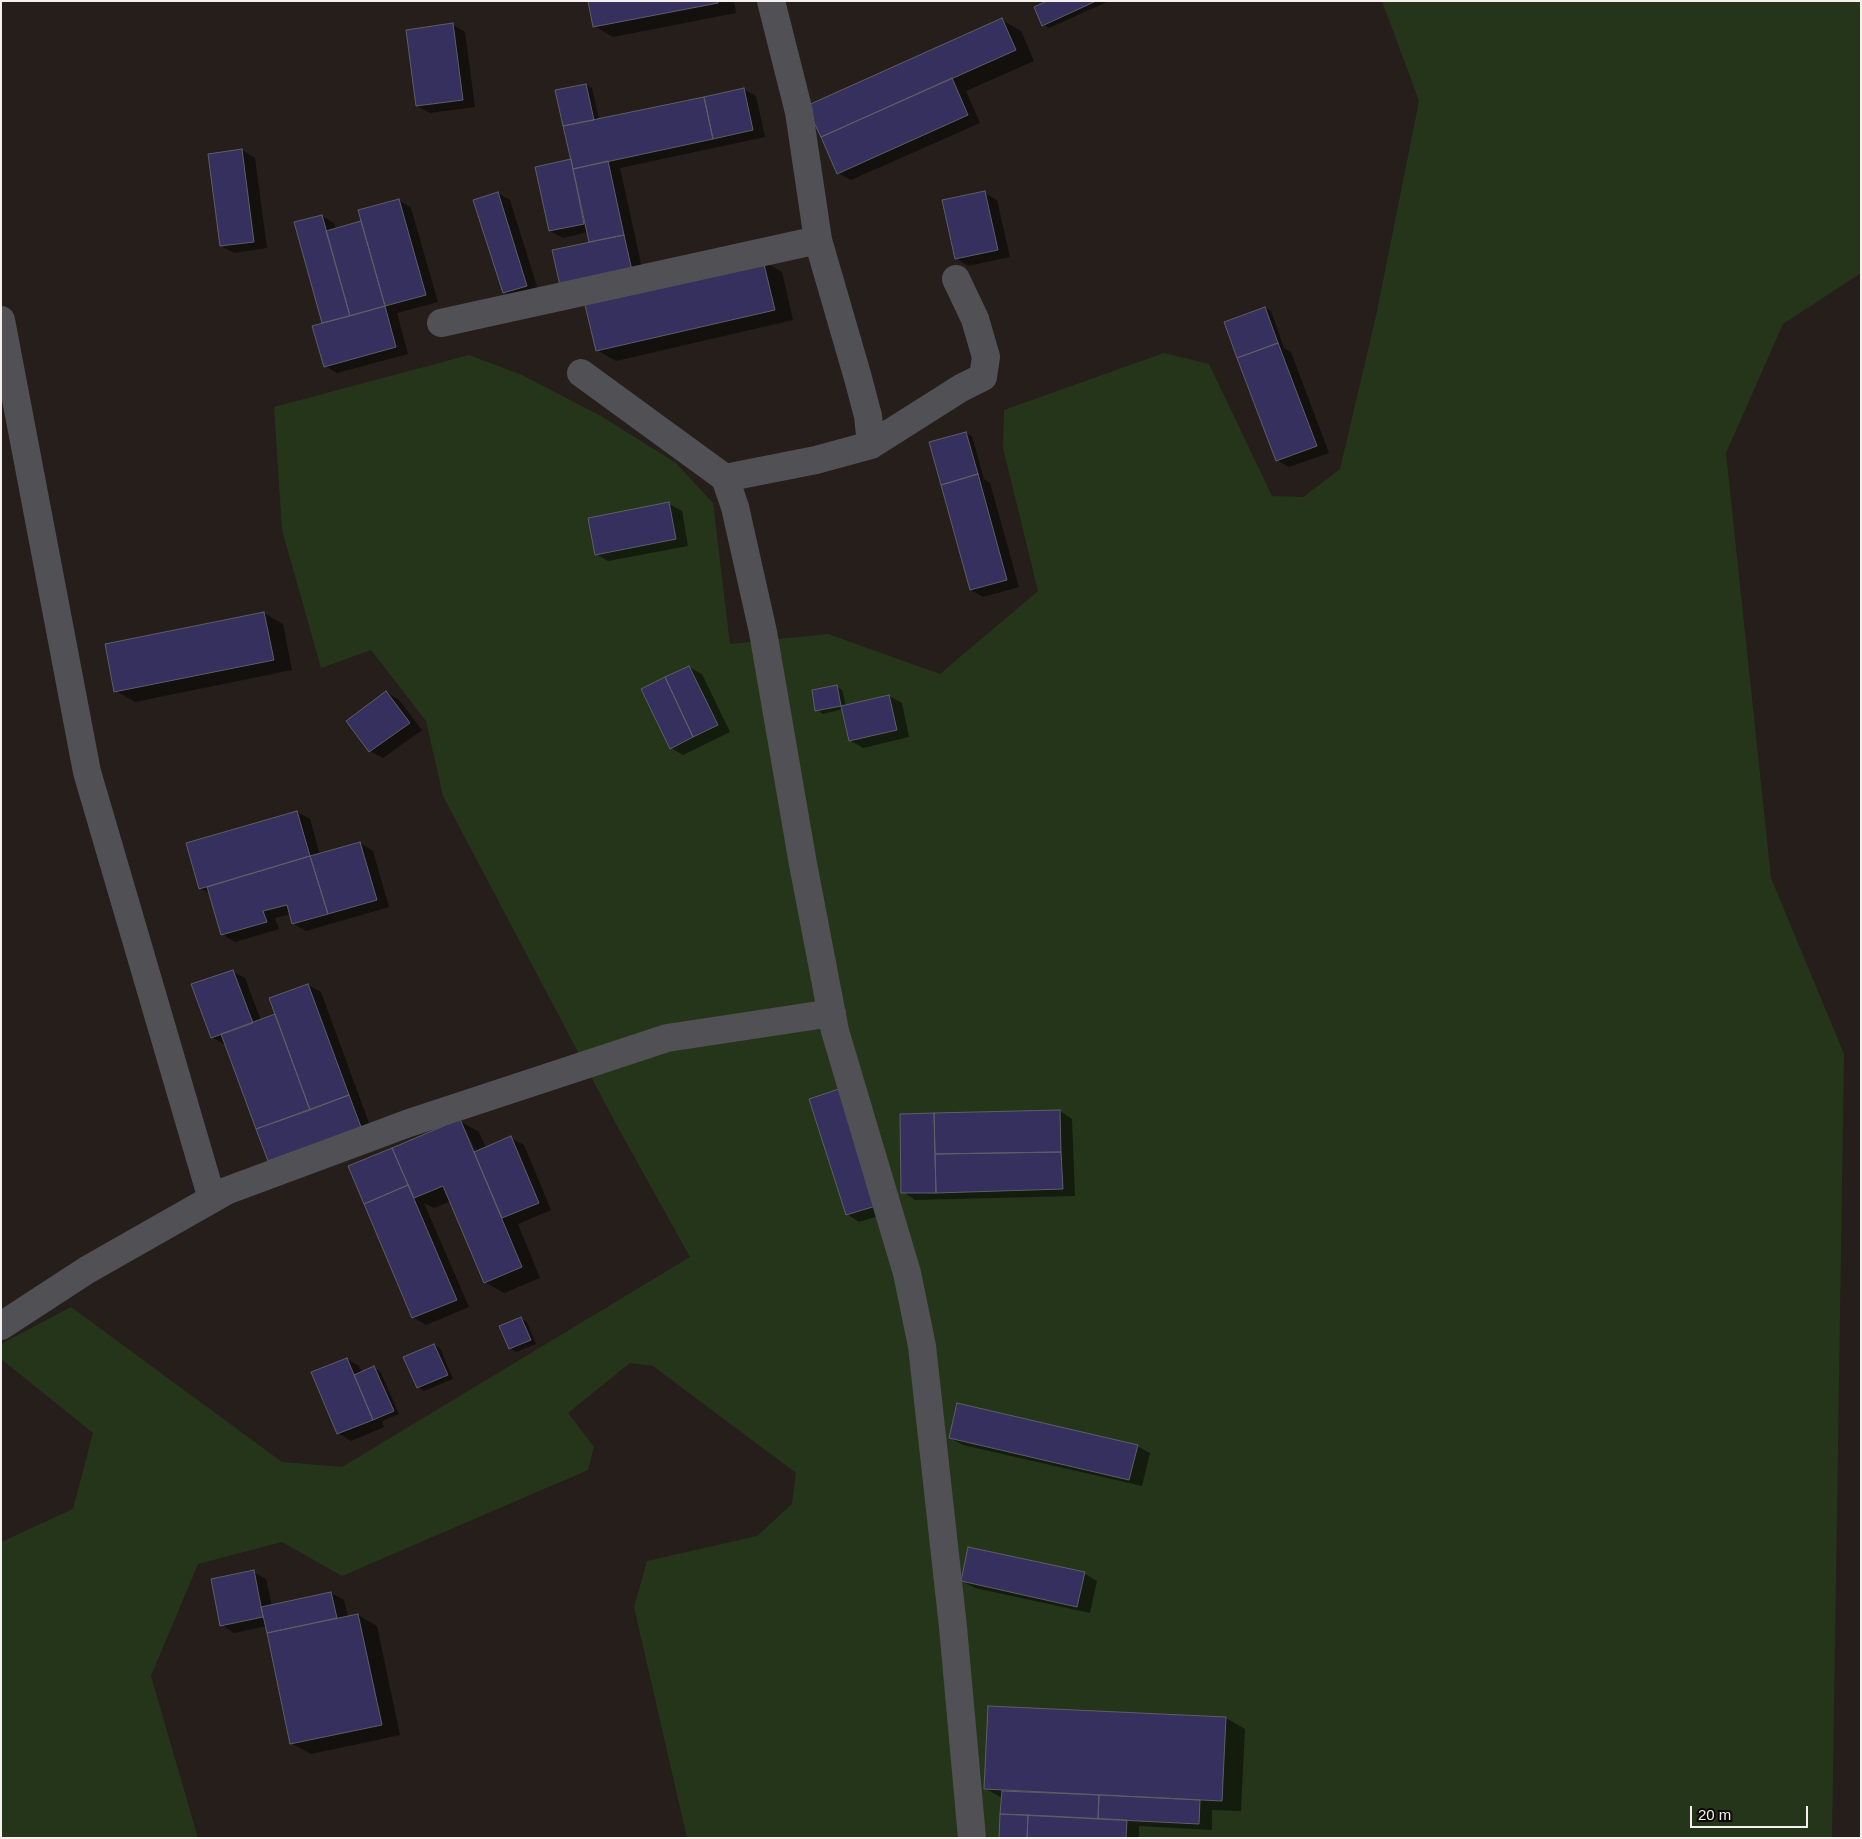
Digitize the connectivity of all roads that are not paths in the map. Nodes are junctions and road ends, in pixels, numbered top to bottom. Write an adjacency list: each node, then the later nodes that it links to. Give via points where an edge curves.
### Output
1 (771, 1): 2 (street, via 799,112)
2 (818, 240): 5 (street); 7 (street, via 868,416)
3 (956, 279): 7 (street, via 978,328 986,357 983,376)
4 (1, 320): 10 (street, via 87,772)
5 (441, 323)
6 (580, 373): 8 (street)
7 (871, 445): 8 (street, via 816,460)
8 (725, 478): 9 (street, via 735,508 763,632)
9 (832, 1013): 10 (street, via 666,1038 409,1123); 12 (street, via 907,1273 922,1346)
10 (212, 1199): 11 (street, via 87,1270)
11 (1, 1326)
12 (972, 1838)

